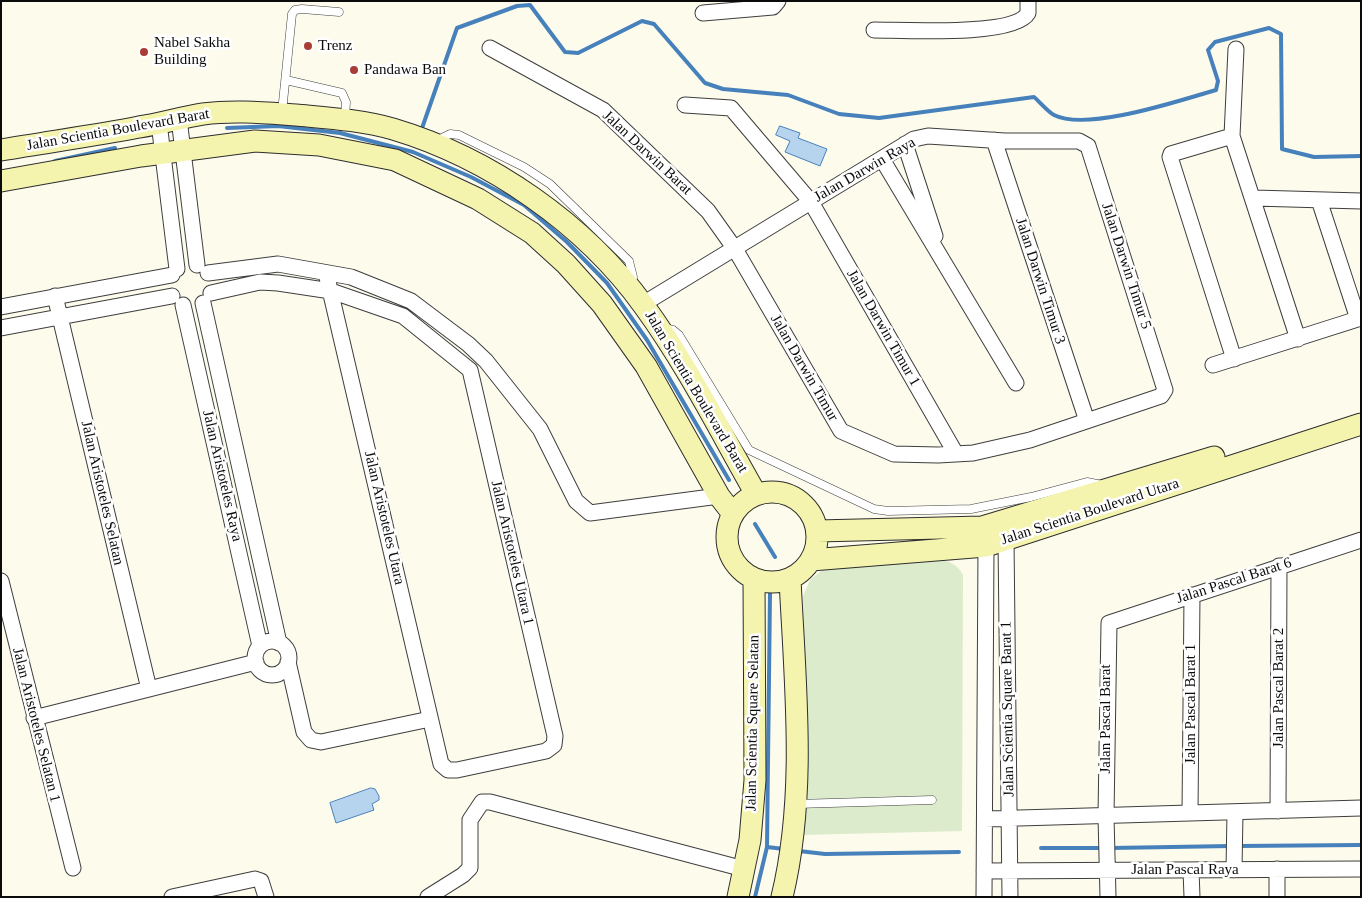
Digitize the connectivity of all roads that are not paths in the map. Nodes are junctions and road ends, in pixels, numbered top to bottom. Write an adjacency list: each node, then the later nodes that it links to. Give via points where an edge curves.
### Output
1 (778, 1): 4 (street, via 773,7)
2 (1028, 1): 5 (street, via 1028,13 1022,20 980,30)
3 (339, 12): 8 (lane, via 295,10)
4 (703, 13)
5 (874, 30)
6 (490, 48): 25 (street, Jalan Darwin Barat, via 602,110 708,211)
7 (1236, 49): 13 (street)
8 (286, 80): 10 (lane); 11 (lane, via 342,93 346,102)
9 (685, 105): 24 (street, Jalan Darwin Timur 1, via 731,108)
10 (282, 114): 11 (street, Jalan Scientia Boulevard Barat); 12 (street, Jalan Scientia Boulevard Barat, via 203,114)
11 (345, 120): 32 (street, Jalan Scientia Boulevard Barat, via 393,129 422,140 517,186 592,247)
12 (169, 121): 17 (street, Jalan Scientia Boulevard Barat); 18 (street)
13 (1232, 136): 21 (street); 41 (street, via 1171,154 1170,157)
14 (994, 140): 15 (street, Jalan Darwin Raya); 16 (street, Jalan Darwin Raya, via 928,136); 48 (street, Jalan Darwin Timur 3)
15 (1079, 141): 46 (street, Jalan Darwin Timur 5, via 1088,146 1164,387)
16 (905, 144): 19 (street, Jalan Darwin Raya); 26 (street)
17 (1, 150)
18 (174, 151): 20 (street, Jalan Scientia Boulevard Barat); 27 (street, Jalan Aristoteles Raya); 28 (street, Jalan Aristoteles Raya); 54 (street, Jalan Scientia Boulevard Barat, via 255,141 319,145 395,160 478,199 532,233 602,304 646,366)
19 (882, 158): 24 (street, Jalan Darwin Raya); 26 (street)
20 (1, 181)
21 (1254, 198): 22 (street); 40 (street)
22 (1319, 200): 23 (street); 37 (street)
23 (1361, 201)
24 (811, 202): 25 (street, Jalan Darwin Raya); 50 (street, Jalan Darwin Timur 1)
25 (735, 249): 32 (street, Jalan Darwin Raya, via 674,285); 50 (street, Jalan Darwin Timur, via 841,431 894,454)
26 (943, 260): 45 (street)
27 (203, 269): 28 (street, via 190,264); 29 (street, via 278,264); 33 (street, Jalan Aristoteles Raya, via 212,279)
28 (175, 272): 31 (street); 34 (street, Jalan Aristoteles Raya, via 170,289)
29 (326, 273): 30 (street, Jalan Aristoteles Utara); 42 (street, via 350,277 411,301)
30 (331, 291): 33 (street, via 260,282); 44 (street, via 403,316); 73 (street, Jalan Aristoteles Utara)
31 (55, 296): 35 (street); 36 (street, Jalan Aristoteles Selatan)
32 (637, 297): 39 (street, Jalan Scientia Boulevard Barat)
33 (207, 298): 34 (street, via 190,307); 51 (street, Jalan Aristoteles Raya)
34 (178, 301): 36 (street); 52 (street, Jalan Aristoteles Raya)
35 (1, 307)
36 (60, 317): 38 (street); 71 (street, Jalan Aristoteles Selatan)
37 (1359, 319): 40 (street)
38 (1, 328)
39 (659, 328): 53 (street, Jalan Scientia Boulevard Barat); 55 (lane, via 673,330 679,335 749,450 874,509 971,509 1090,482 1102,484)
40 (1298, 339): 41 (street)
41 (1234, 359): 43 (street)
42 (486, 361): 44 (street); 54 (street, via 540,429 576,501 584,510 602,512)
43 (1213, 365)
44 (470, 370): 74 (street, Jalan Aristoteles Utara 1, via 555,736 554,745 546,751 457,770 448,770)
45 (1016, 383)
46 (1161, 396): 48 (street, Jalan Darwin Timur)
47 (1361, 409): 55 (street, Jalan Scientia Boulevard Utara)
48 (1088, 421): 50 (street, Jalan Darwin Timur, via 1030,440)
49 (1361, 424): 55 (street, Jalan Scientia Boulevard Utara)
50 (956, 454)
51 (240, 467): 52 (street); 67 (street, Jalan Aristoteles Raya)
52 (221, 472): 68 (street, Jalan Aristoteles Raya)
53 (756, 494): 56 (street); 57 (street, via 770,491 796,498 806,507)
54 (719, 496): 56 (street, Jalan Scientia Boulevard Barat)
55 (1108, 498): 58 (street, Jalan Scientia Boulevard Utara)
56 (733, 514): 62 (street, via 727,536 732,558 741,571)
57 (817, 531): 58 (street, Jalan Scientia Boulevard Utara); 60 (street, via 817,546)
58 (994, 534): 60 (street, Jalan Scientia Boulevard Utara); 82 (street, Jalan Scientia Square Barat 1); 83 (street, Jalan Scientia Square Barat 1)
59 (1361, 540): 61 (street, Jalan Pascal Barat 6)
60 (812, 560): 63 (street, via 802,572)
61 (1279, 566): 65 (street, Jalan Pascal Barat 6); 78 (street, Jalan Pascal Barat 2)
62 (754, 579): 63 (street, via 778,582); 89 (street, Jalan Scientia Square Selatan, via 755,780)
63 (790, 579): 76 (street, via 796,710)
64 (1, 581): 72 (street, Jalan Aristoteles Selatan 1)
65 (1192, 595): 66 (street, Jalan Pascal Barat 6); 80 (street, Jalan Pascal Barat 1)
66 (1109, 623): 81 (street, Jalan Pascal Barat)
67 (279, 643): 68 (street, via 269,642); 70 (street, Jalan Aristoteles Raya, via 287,651)
68 (260, 646): 69 (street, Jalan Aristoteles Raya)
69 (256, 662): 70 (street, via 262,671 272,675 283,671); 71 (street)
70 (288, 662): 73 (street, Jalan Aristoteles Raya, via 304,732 311,740 321,742)
71 (149, 689): 72 (street)
72 (34, 718): 86 (street, Jalan Aristoteles Selatan 1)
73 (430, 719): 74 (street, Jalan Aristoteles Utara)
74 (441, 764)
75 (932, 800): 76 (lane)
76 (794, 804): 99 (street)
77 (1361, 808): 78 (street)
78 (1278, 811): 79 (street)
79 (1235, 812): 80 (street); 84 (street)
80 (1190, 813): 81 (street)
81 (1106, 816): 82 (street); 85 (street, Jalan Pascal Barat)
82 (1010, 818): 83 (street); 92 (street, Jalan Scientia Square Barat 1)
83 (985, 819): 91 (street, Jalan Scientia Square Barat 1)
84 (1234, 864): 87 (street, Jalan Pascal Raya); 90 (street, Jalan Pascal Raya)
85 (1108, 865): 90 (street, Jalan Pascal Raya); 92 (street, Jalan Pascal Raya); 101 (street, Jalan Pascal Barat)
86 (72, 868)
87 (1277, 869): 88 (street, Jalan Pascal Raya); 103 (street)
88 (1361, 869)
89 (744, 870): 97 (street, via 482,802 470,820 470,868); 98 (street, Jalan Scientia Square Selatan)
90 (1191, 870): 102 (street)
91 (984, 871): 92 (street, Jalan Pascal Raya); 100 (street, Jalan Scientia Square Barat 1)
92 (1010, 872): 94 (street, Jalan Scientia Square Barat 1)
93 (213, 892): 95 (street); 96 (street, via 258,879)
94 (1010, 896)
95 (172, 897)
96 (266, 897)
97 (428, 897)
98 (738, 897)
99 (782, 897)
100 (984, 897)
101 (1108, 897)
102 (1192, 897)
103 (1277, 897)

